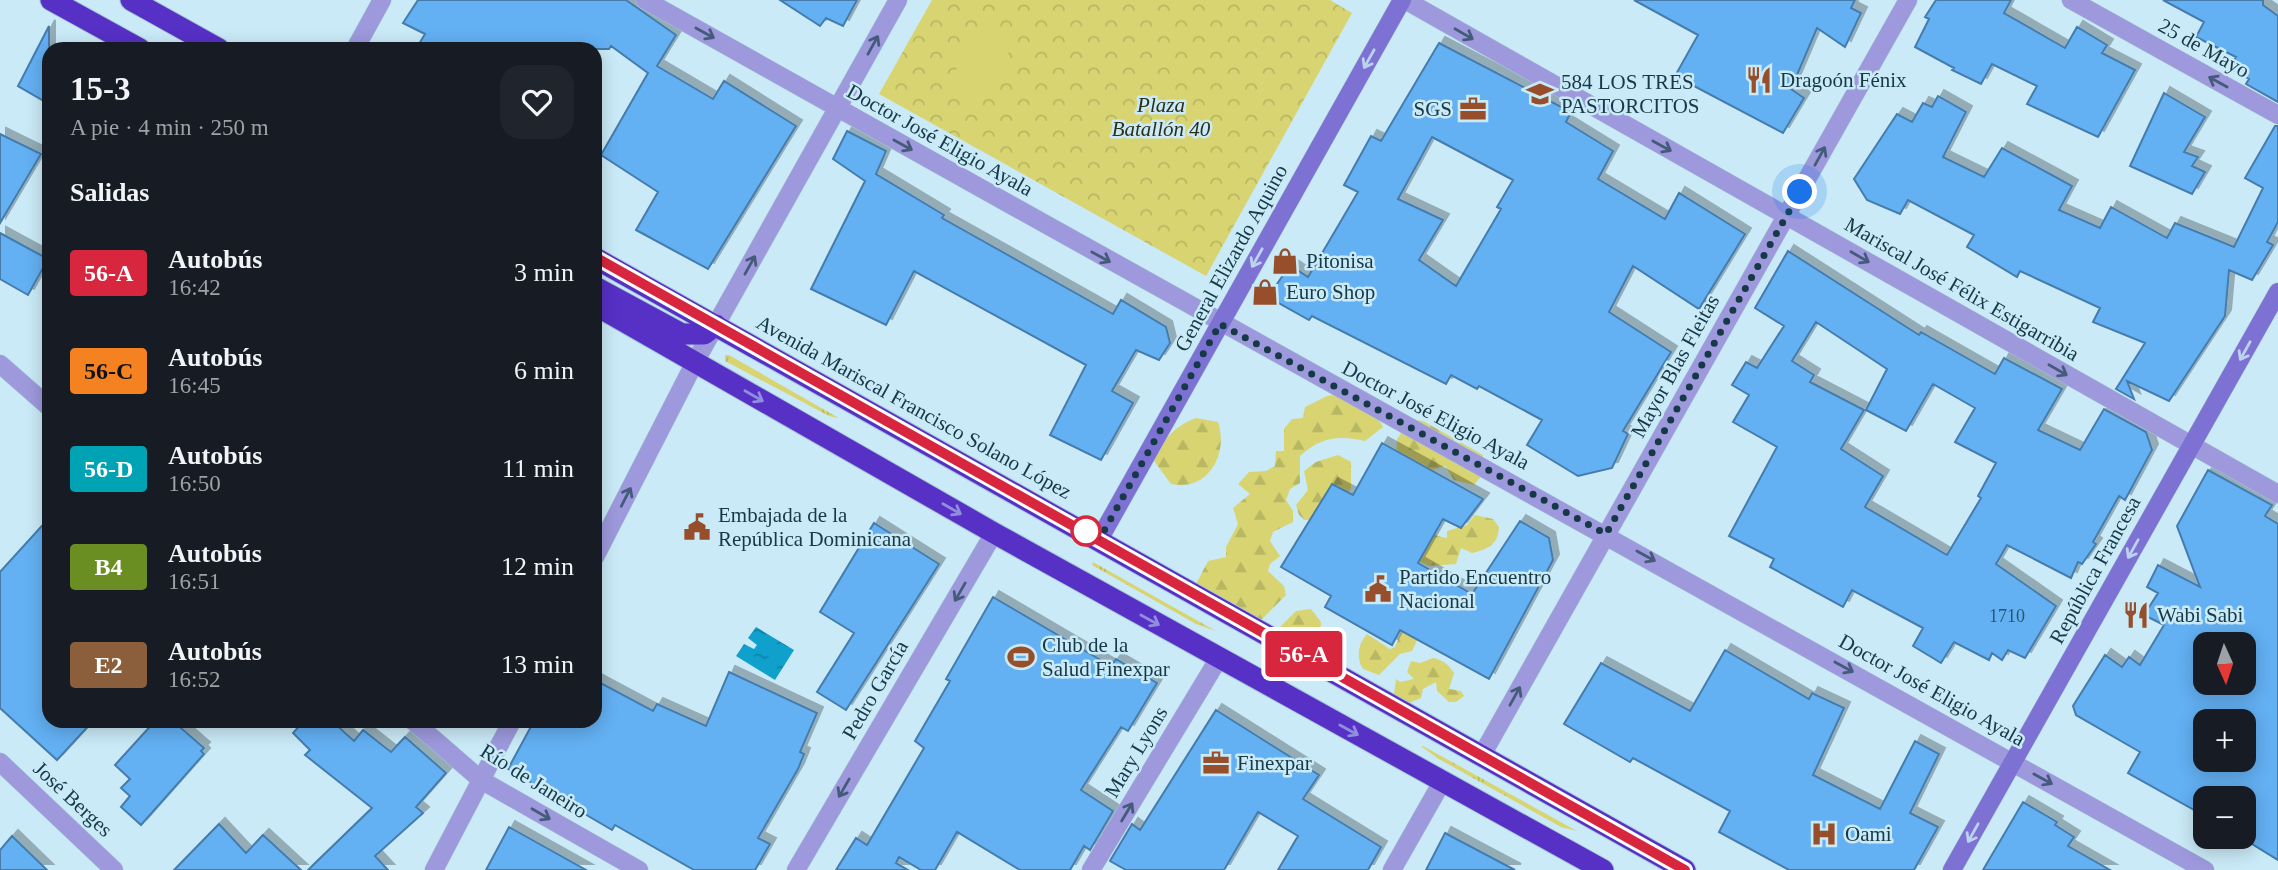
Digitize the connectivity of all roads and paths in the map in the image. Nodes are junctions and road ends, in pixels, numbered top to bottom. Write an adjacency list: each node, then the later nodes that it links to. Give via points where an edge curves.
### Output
1 (51, 0): 9 (highway)
2 (131, 0): 10 (highway)
3 (382, 0): 11 (street)
4 (645, 0): 12 (street, Doctor José Eligio Ayala, one-way to 12)
5 (898, 0): 12 (street, one-way to 5)
6 (1404, 0): 14 (street, Mariscal José Félix Estigarribia, one-way to 14); 19 (street, General Elizardo Aquino, one-way to 19)
7 (1908, 0): 14 (street, Mayor Blas Fleitas, one-way to 7)
8 (2071, 0): 13 (street, 25 de Mayo, one-way to 8)
9 (127, 42)
10 (206, 42)
11 (359, 42)
12 (837, 108): 19 (street, Doctor José Eligio Ayala, one-way to 19); 20 (street, one-way to 12)
13 (2278, 115)
14 (1786, 216): 24 (street, Mariscal José Félix Estigarribia, one-way to 24); 27 (street, Mayor Blas Fleitas)
15 (602, 261): 20 (highway, Avenida Mariscal Francisco Solano López)
16 (602, 290): 20 (highway, via 682,334 704,334)
17 (2278, 292): 24 (street, República Francesa, one-way to 24)
18 (602, 309): 21 (highway)
19 (1220, 324): 27 (street, Doctor José Eligio Ayala); 28 (street, General Elizardo Aquino)
20 (716, 325): 21 (street); 28 (highway, Avenida Mariscal Francisco Solano López)
21 (695, 362): 26 (highway, one-way to 26); 29 (street, one-way to 21)
22 (0, 364): 23 (street)
23 (42, 401)
24 (2192, 445): 25 (street, Mariscal José Félix Estigarribia); 35 (street, República Francesa, one-way to 35)
25 (2278, 494)
26 (994, 533): 30 (highway, one-way to 30); 41 (street, Pedro García, one-way to 41)
27 (1606, 534): 33 (street, Mayor Blas Fleitas, one-way to 27); 35 (street, Doctor José Eligio Ayala, one-way to 35)
28 (1100, 538): 33 (highway, Avenida Mariscal Francisco Solano López)
29 (602, 543)
30 (1219, 658): 37 (highway, one-way to 37); 42 (street, Mary Lyons, one-way to 30)
31 (421, 728): 36 (street, Río de Janeiro)
32 (508, 728): 36 (street)
33 (1482, 755): 45 (highway, Avenida Mariscal Francisco Solano López)
34 (0, 762): 38 (street, José Berges)
35 (2013, 762): 46 (street, República Francesa, one-way to 46); 47 (street, Doctor José Eligio Ayala, one-way to 47)
36 (481, 780): 39 (street); 40 (street, Río de Janeiro, one-way to 40)
37 (1442, 782): 43 (street); 44 (highway)
38 (114, 870)
39 (434, 870)
40 (639, 870)
41 (796, 870)
42 (1091, 870)
43 (1392, 870)
44 (1603, 870)
45 (1685, 870)
46 (1952, 870)
47 (2205, 870)

